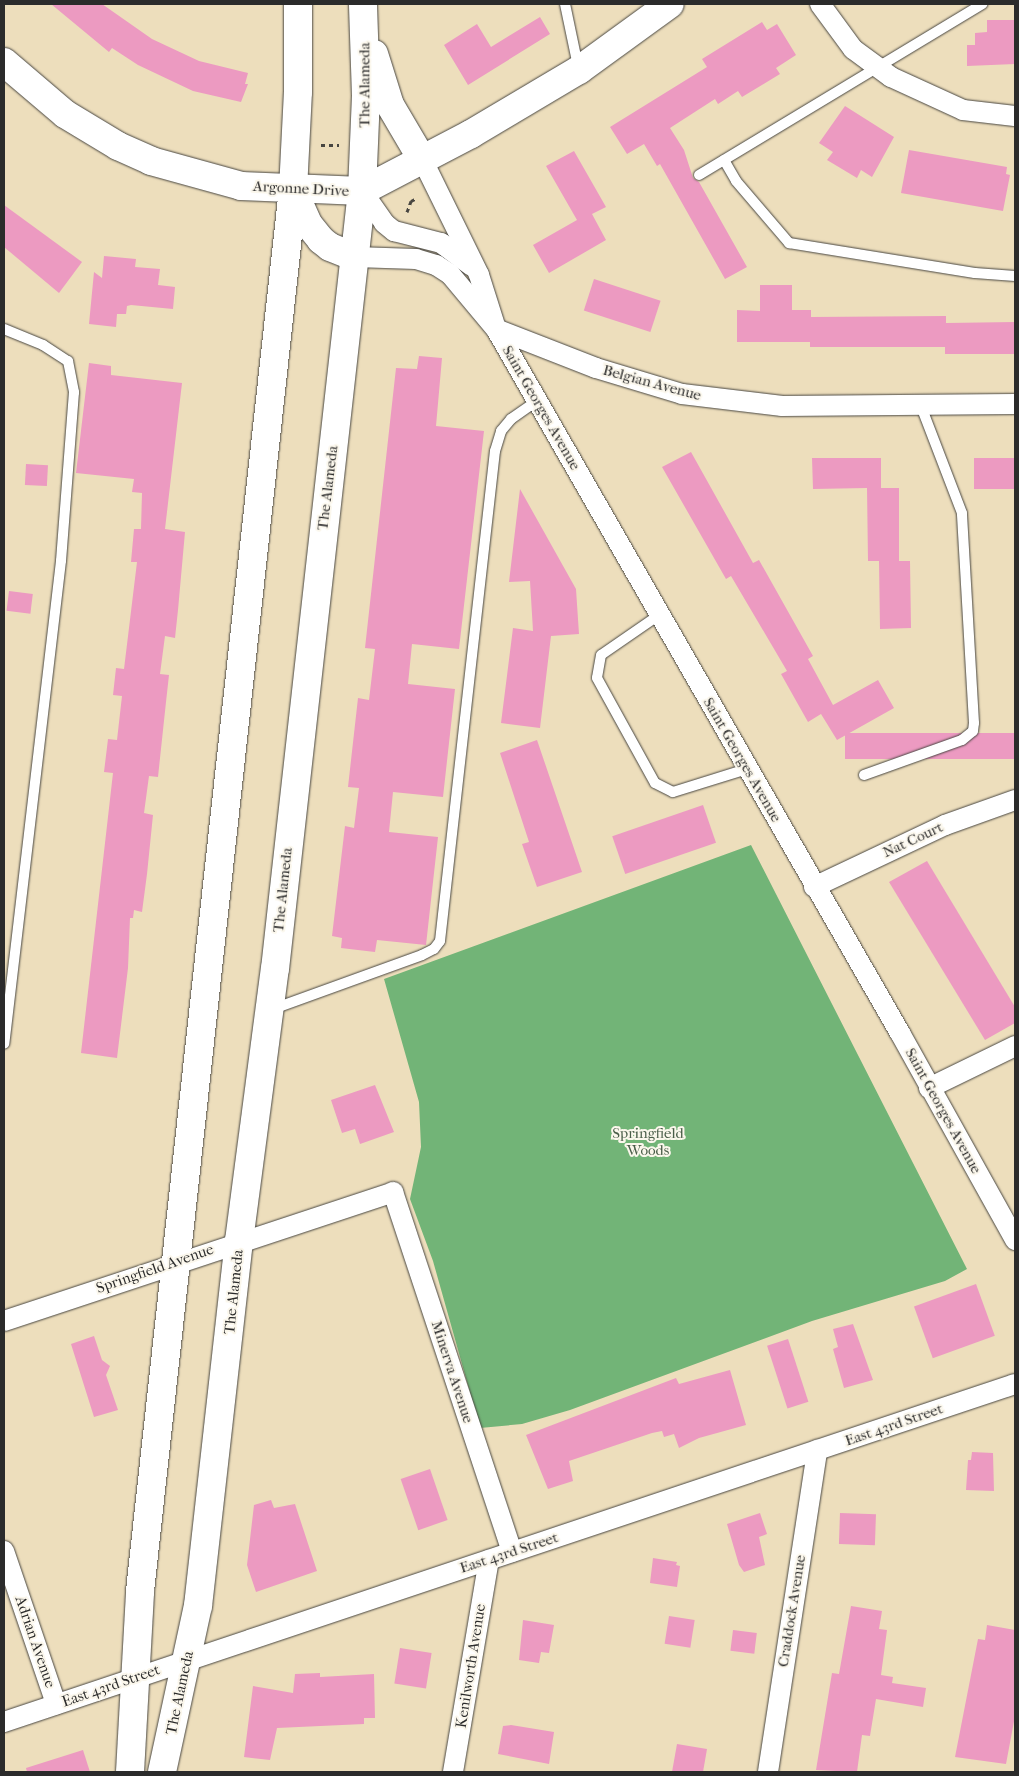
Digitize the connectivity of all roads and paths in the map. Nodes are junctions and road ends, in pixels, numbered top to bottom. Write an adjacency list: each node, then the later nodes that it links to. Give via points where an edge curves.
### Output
1 (298, 4): 16 (main road)
2 (565, 4): 9 (lane)
3 (670, 4): 9 (main road, Argonne Drive)
4 (820, 4): 8 (street, via 853,49)
5 (982, 4): 8 (lane)
6 (364, 10): 14 (main road, via 390,105); 17 (main road, The Alameda)
7 (4, 62): 16 (main road, Argonne Drive, via 65,114 118,146 151,161 216,181)
8 (877, 66): 10 (street, via 963,110); 13 (lane)
9 (579, 70): 14 (main road, Argonne Drive)
10 (1015, 116)
11 (348, 144): 12 (path)
12 (318, 145)
13 (724, 160): 15 (lane); 22 (lane, via 736,181 789,243 975,273)
14 (423, 161): 17 (main road, Argonne Drive); 21 (street, Saint Georges Avenue)
15 (699, 175)
16 (293, 190): 17 (main road, Argonne Drive); 20 (main road, via 309,225 321,240 330,248); 40 (main road)
17 (362, 191): 20 (main road, The Alameda); 21 (street, Saint Georges Avenue, via 384,223 394,231 451,248)
18 (422, 194): 19 (path, via 411,201)
19 (405, 218)
20 (355, 257): 23 (street, Belgian Avenue, via 416,259 436,265 450,274); 33 (main road, The Alameda)
21 (479, 275): 23 (street, Saint Georges Avenue)
22 (1015, 276)
23 (496, 328): 25 (street, Saint Georges Avenue); 27 (street, Belgian Avenue, via 596,368 682,394 782,406)
24 (4, 329): 34 (lane, via 42,345 68,361 74,392 60,571)
25 (537, 401): 28 (street, Saint Georges Avenue); 33 (lane, via 511,419 502,431 495,451 440,941 434,949 422,955)
26 (1015, 404): 27 (street, Belgian Avenue)
27 (921, 406): 30 (lane, via 962,513 973,730 962,740)
28 (659, 615): 29 (street, Saint Georges Avenue); 29 (lane, via 601,655 597,678 655,783 673,792)
29 (747, 769): 32 (street, Saint Georges Avenue)
30 (864, 775)
31 (1015, 800): 32 (street, Nat Court, via 944,825)
32 (814, 887): 36 (street, Saint Georges Avenue)
33 (270, 1010): 39 (main road, The Alameda)
34 (4, 1044)
35 (1015, 1046): 36 (street)
36 (929, 1088): 38 (street, Saint Georges Avenue)
37 (393, 1192): 39 (street, Springfield Avenue); 45 (street, Minerva Avenue)
38 (1015, 1240)
39 (239, 1241): 40 (street, Springfield Avenue); 47 (main road, The Alameda, via 212,1505)
40 (176, 1262): 41 (street, Springfield Avenue); 48 (main road, via 140,1591)
41 (4, 1321)
42 (1015, 1384): 43 (street, East 43rd Street)
43 (817, 1450): 45 (street, East 43rd Street); 54 (street, Craddock Avenue)
44 (4, 1551): 49 (street, Adrian Avenue)
45 (512, 1552): 46 (street, East 43rd Street)
46 (489, 1560): 47 (street, East 43rd Street); 53 (street, Kenilworth Avenue)
47 (187, 1660): 48 (street, East 43rd Street); 52 (main road, The Alameda)
48 (136, 1678): 49 (street, East 43rd Street); 51 (main road)
49 (56, 1704): 50 (street, East 43rd Street)
50 (4, 1722)
51 (130, 1772)
52 (162, 1772)
53 (453, 1772)
54 (768, 1772)

